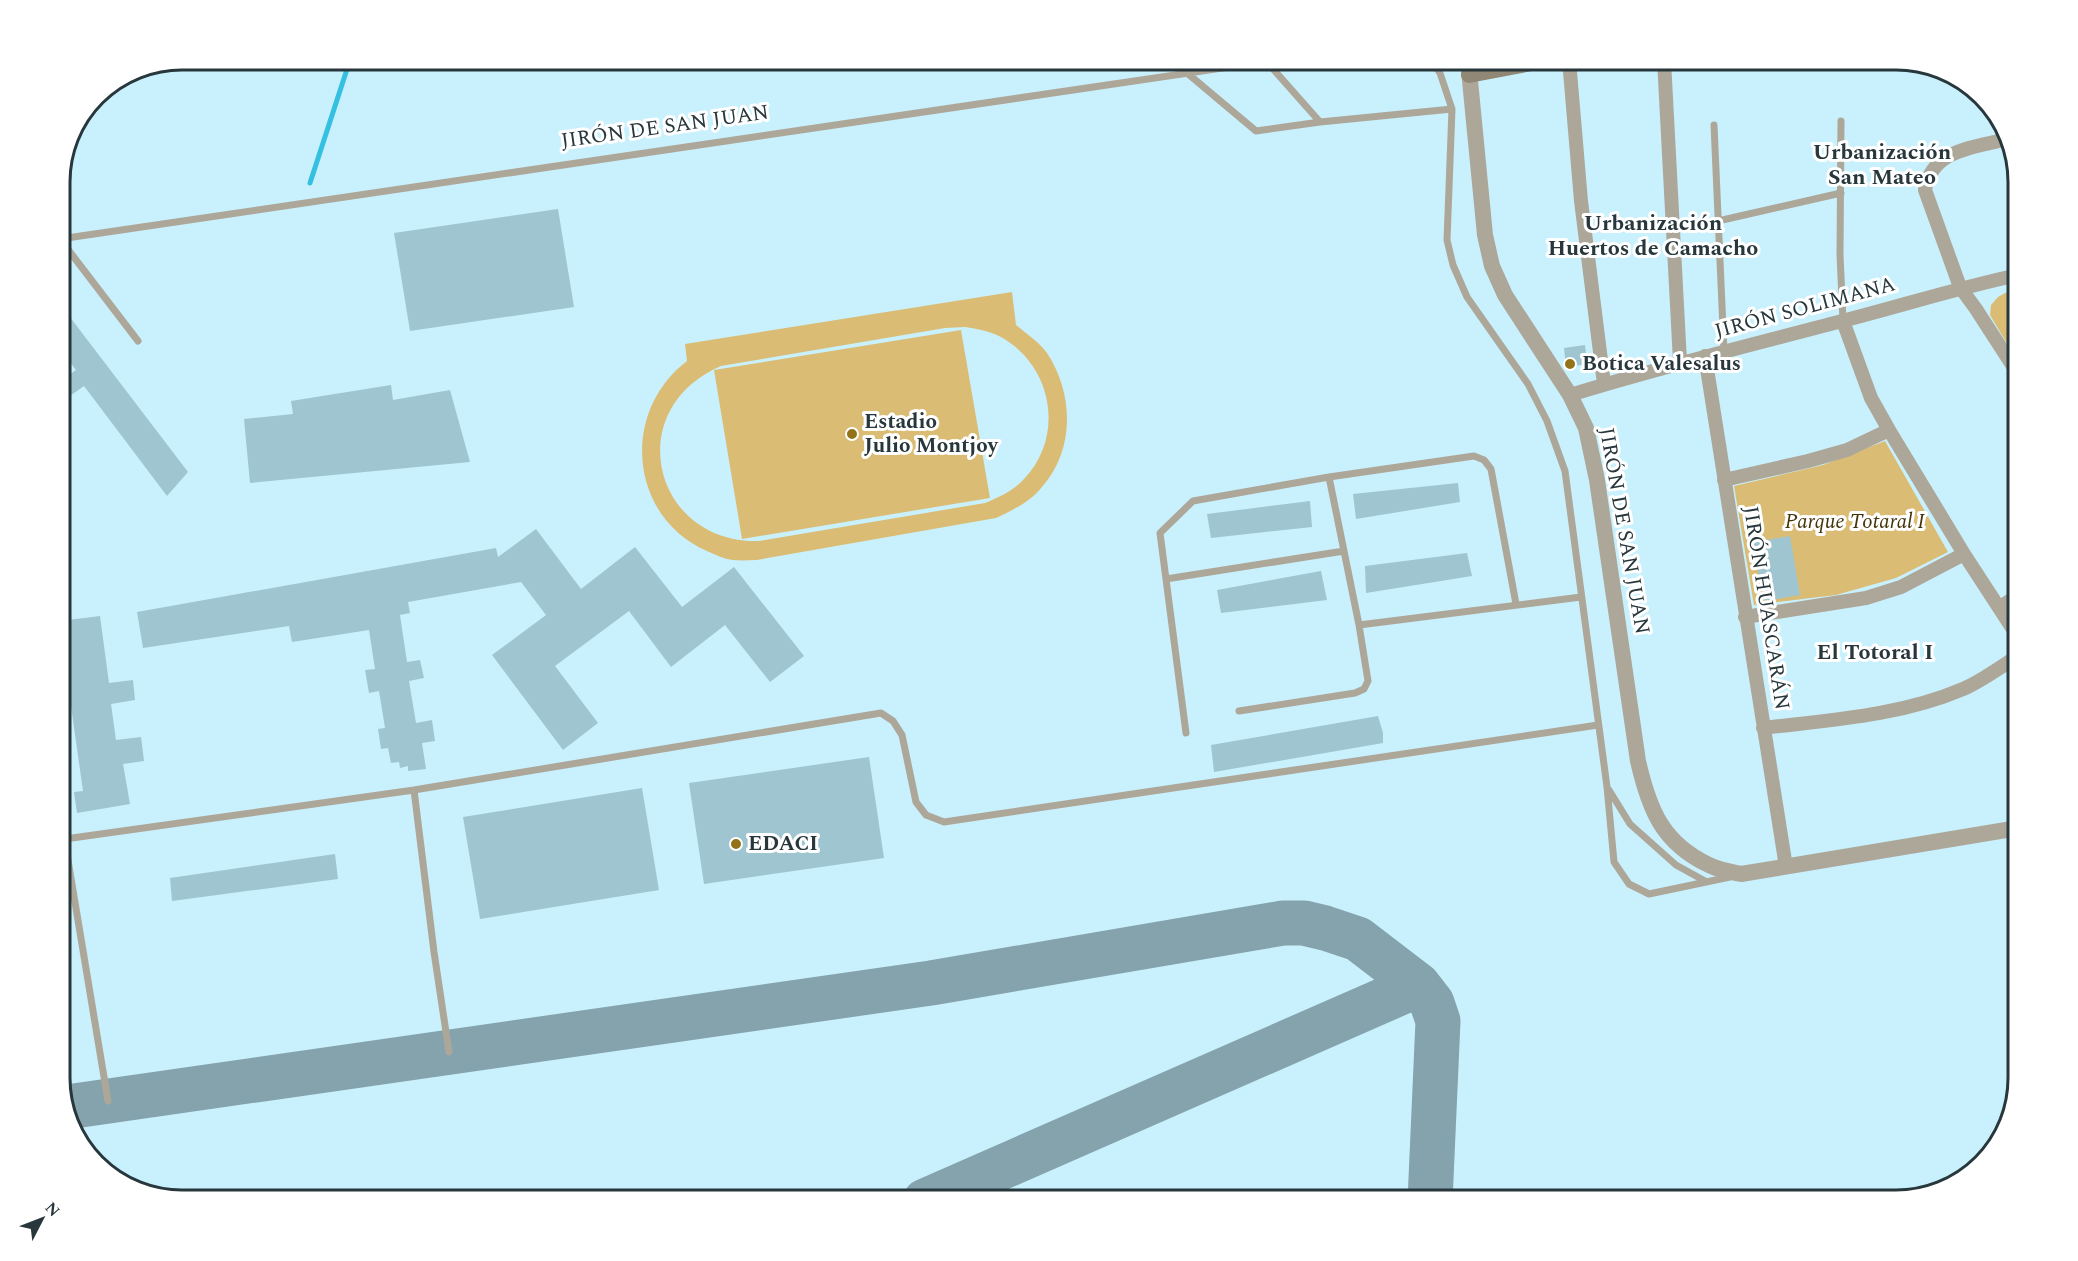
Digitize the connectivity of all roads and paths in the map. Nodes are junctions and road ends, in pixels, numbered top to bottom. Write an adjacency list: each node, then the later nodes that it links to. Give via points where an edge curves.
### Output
1 (1209, 70): 7 (lane, JIRÓN DE SAN JUAN)
2 (1273, 70): 10 (lane)
3 (1438, 70): 8 (lane)
4 (1469, 70): 26 (street, JIRÓN DE SAN JUAN, via 1485,236 1492,266 1505,295)
5 (1570, 70): 25 (street, via 1581,201)
6 (1665, 70): 24 (street)
7 (1187, 73): 10 (lane, via 1256,131); 15 (lane, JIRÓN DE SAN JUAN)
8 (1452, 109): 10 (lane); 33 (lane, via 1448,240 1453,266 1467,297 1528,384 1547,421 1564,471)
9 (1841, 121): 13 (lane)
10 (1320, 122)
11 (1714, 125): 14 (lane)
12 (1999, 140): 18 (street, via 1949,154 1934,165 1927,177 1925,190)
13 (1841, 193): 14 (lane); 19 (lane)
14 (1718, 221): 21 (lane)
15 (71, 237)
16 (71, 253): 20 (lane)
17 (2007, 277): 18 (street, JIRÓN SOLIMANA)
18 (1960, 287): 19 (street, JIRÓN SOLIMANA); 23 (street)
19 (1843, 321): 21 (street, JIRÓN SOLIMANA); 27 (street, via 1871,398)
20 (138, 341)
21 (1724, 351): 22 (street, JIRÓN SOLIMANA)
22 (1705, 356): 24 (street, JIRÓN SOLIMANA); 29 (street, JIRÓN HUASCARÁN)
23 (2007, 357)
24 (1680, 362): 25 (street, JIRÓN SOLIMANA)
25 (1604, 384): 26 (street, JIRÓN SOLIMANA)
26 (1570, 395): 50 (street, JIRÓN DE SAN JUAN, via 1586,428 1597,480 1646,796 1660,826 1685,851 1711,866)
27 (1889, 430): 29 (street, via 1838,453); 31 (street)
28 (1329, 477): 30 (lane); 32 (lane, via 1193,501 1160,533); 35 (lane, via 1474,456 1484,460 1491,469)
29 (1724, 480): 37 (street, JIRÓN HUASCARÁN)
30 (1344, 551): 32 (lane); 39 (lane)
31 (1964, 554): 36 (street); 37 (street, via 1902,587 1866,598)
32 (1166, 579): 44 (lane)
33 (1581, 597): 35 (lane); 42 (lane)
34 (2007, 600): 36 (street)
35 (1516, 604): 39 (lane)
36 (1998, 606): 38 (street)
37 (1745, 617): 43 (street, JIRÓN HUASCARÁN)
38 (2007, 621)
39 (1359, 625): 41 (lane, via 1368,681 1364,689)
40 (2008, 663): 43 (street, via 1965,689 1930,702 1896,711)
41 (1239, 711)
42 (1598, 726): 45 (lane); 46 (lane, via 944,822 926,815 916,802 902,735 893,721 881,713)
43 (1763, 728): 49 (street, JIRÓN HUASCARÁN)
44 (1186, 732)
45 (1607, 787): 52 (lane, via 1630,824 1676,865); 52 (lane, via 1614,862 1629,884 1649,894)
46 (414, 790): 48 (lane); 53 (lane)
47 (2008, 830): 49 (street)
48 (71, 838)
49 (1786, 867): 50 (street)
50 (1741, 874): 52 (lane)
51 (71, 876): 54 (lane)
52 (1706, 882)
53 (449, 1052)
54 (108, 1101)

